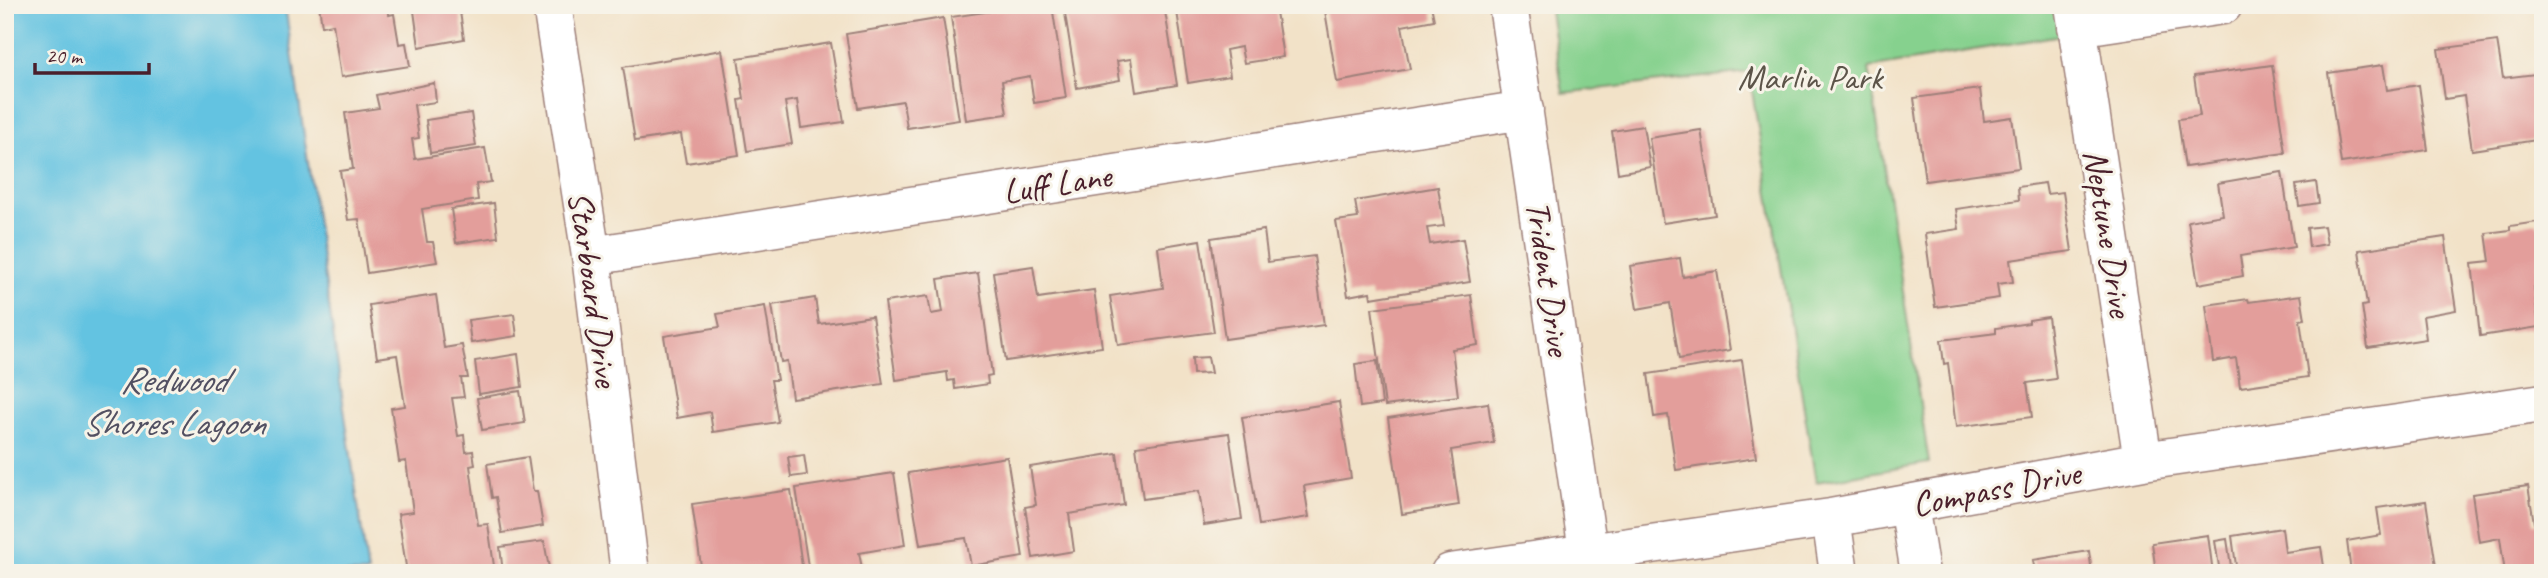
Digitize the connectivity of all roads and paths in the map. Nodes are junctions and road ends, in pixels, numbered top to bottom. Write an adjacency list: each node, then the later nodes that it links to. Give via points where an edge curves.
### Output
1 (552, 5): 6 (street, Starboard Drive)
2 (1508, 5): 5 (street, Trident Drive)
3 (2223, 5): 4 (street)
4 (2076, 16): 8 (street, Neptune Drive)
5 (1524, 110): 6 (street, Luff Lane); 11 (street, Trident Drive)
6 (591, 256): 12 (street, Starboard Drive)
7 (2543, 403): 8 (street, Compass Drive)
8 (2143, 461): 9 (street, Compass Drive)
9 (1909, 505): 10 (street, Compass Drive); 15 (street)
10 (1831, 518): 11 (street, Compass Drive); 14 (street)
11 (1588, 551): 13 (street, Compass Drive)
12 (631, 573)
13 (1450, 573)
14 (1839, 573)
15 (1920, 573)

